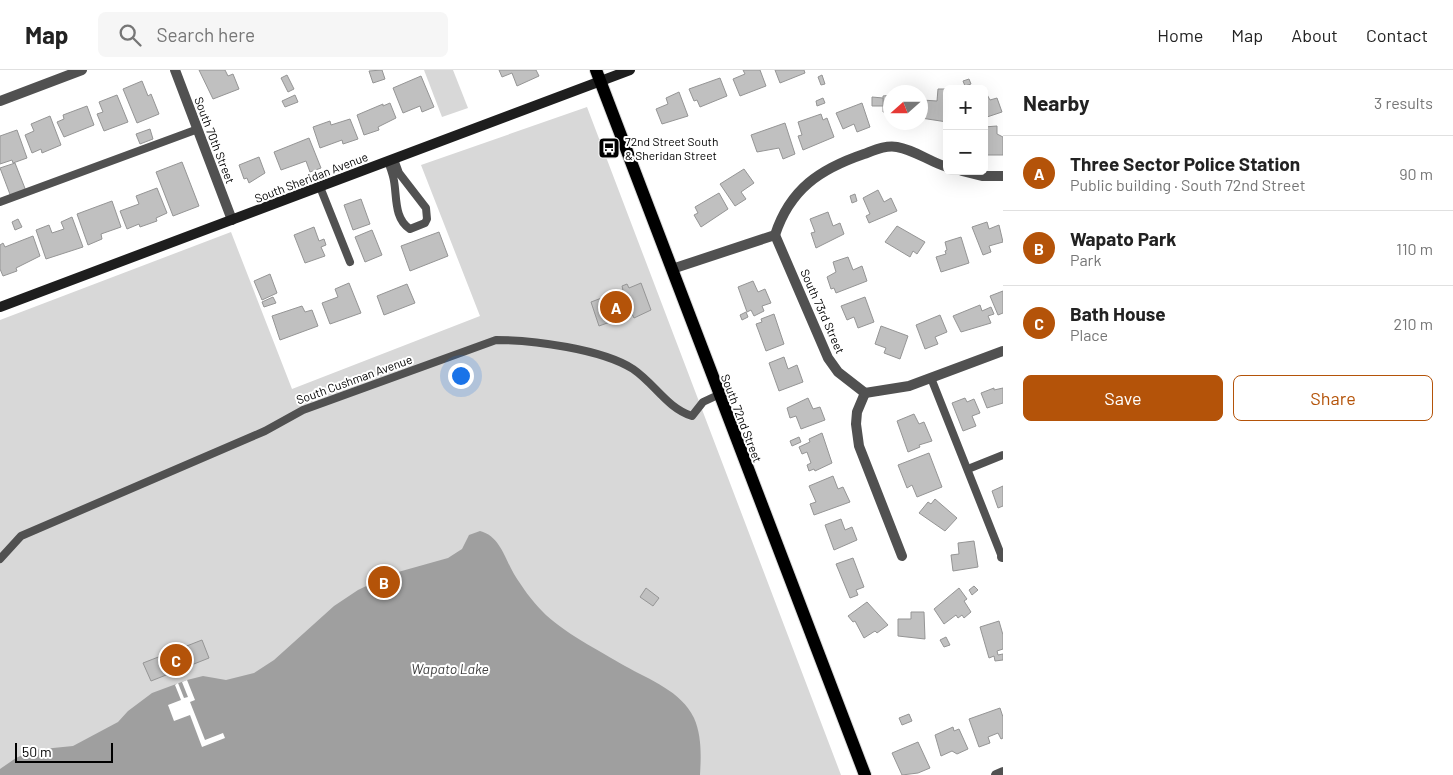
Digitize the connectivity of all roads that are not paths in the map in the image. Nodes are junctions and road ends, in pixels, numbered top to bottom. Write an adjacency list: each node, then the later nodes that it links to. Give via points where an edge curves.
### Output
1 (82, 70): 5 (street)
2 (175, 70): 6 (street, South 70th Street)
3 (630, 70): 4 (street, South Sheridan Avenue)
4 (598, 76): 7 (street, South Sheridan Avenue); 16 (main road, South 72nd Street)
5 (0, 101)
6 (198, 129): 12 (lane); 13 (street, South 70th Street)
7 (391, 160): 7 (lane, via 396,204 402,220 410,229 418,227 427,219 426,208); 11 (street, South Sheridan Avenue)
8 (943, 165): 14 (street, via 897,147 854,157 830,167 804,186 781,216)
9 (978, 175): 10 (street)
10 (1003, 176)
11 (320, 187): 13 (street, South Sheridan Avenue); 15 (lane)
12 (0, 202)
13 (232, 220): 17 (street, South Sheridan Avenue)
14 (775, 235): 16 (street); 20 (street, South 73rd Street, via 828,358 838,372)
15 (350, 262)
16 (672, 269): 21 (main road, South 72nd Street)
17 (0, 307)
18 (1003, 351): 19 (street)
19 (931, 378): 20 (street, via 909,386); 23 (lane)
20 (865, 392): 24 (street, via 857,412 859,446)
21 (718, 395): 26 (lane, South Cushman Avenue, via 703,402 692,416 677,409 634,370 606,356 584,350 496,340 303,410 265,431 21,536); 28 (main road, South 72nd Street)
22 (1003, 455): 23 (lane)
23 (968, 469): 25 (lane)
24 (902, 556)
25 (1002, 557)
26 (0, 559)
27 (1003, 772): 29 (street)
28 (865, 775)
29 (996, 775)

